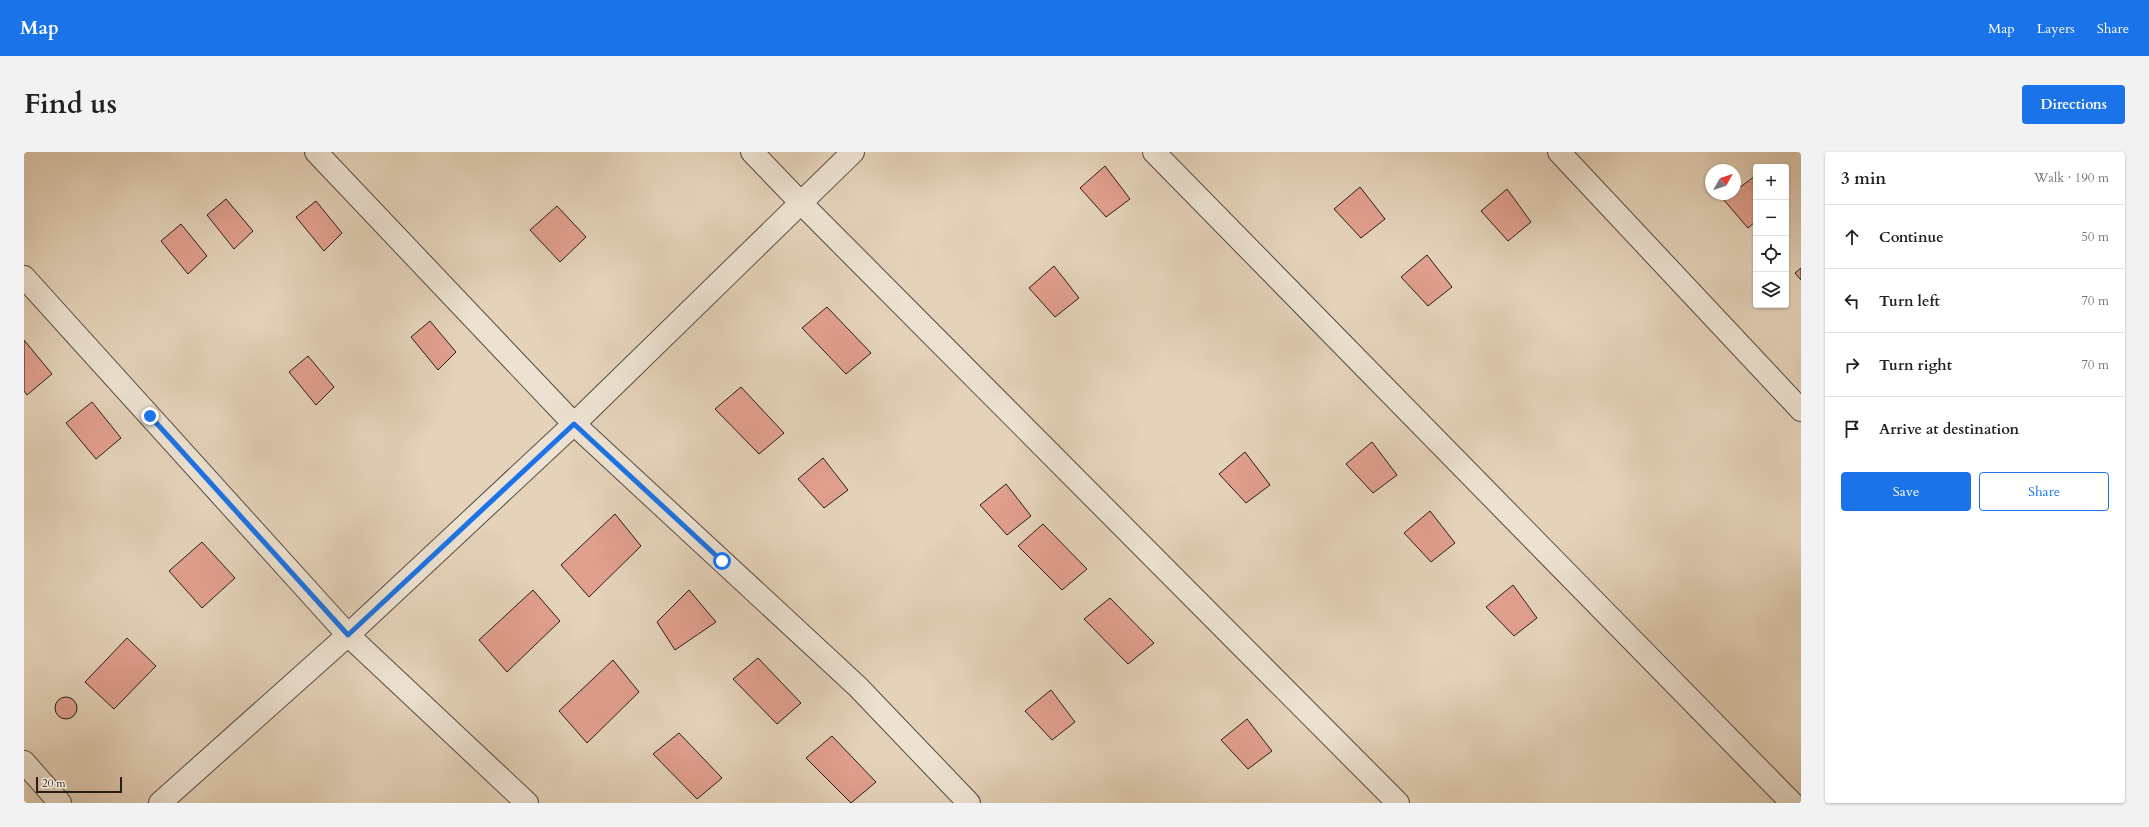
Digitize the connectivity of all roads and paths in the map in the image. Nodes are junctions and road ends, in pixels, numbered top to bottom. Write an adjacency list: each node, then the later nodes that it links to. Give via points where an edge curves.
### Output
1 (316, 152): 9 (street)
2 (752, 152): 6 (street)
3 (853, 152): 6 (street)
4 (1154, 152): 17 (street)
5 (1559, 152): 8 (street)
6 (801, 203): 9 (street); 16 (street)
7 (24, 277): 10 (street)
8 (1801, 410)
9 (574, 424): 10 (street); 15 (street, via 858,688)
10 (348, 635): 13 (street); 14 (street)
11 (24, 762): 12 (street)
12 (60, 803)
13 (160, 803)
14 (528, 803)
15 (969, 803)
16 (1398, 803)
17 (1792, 803)

